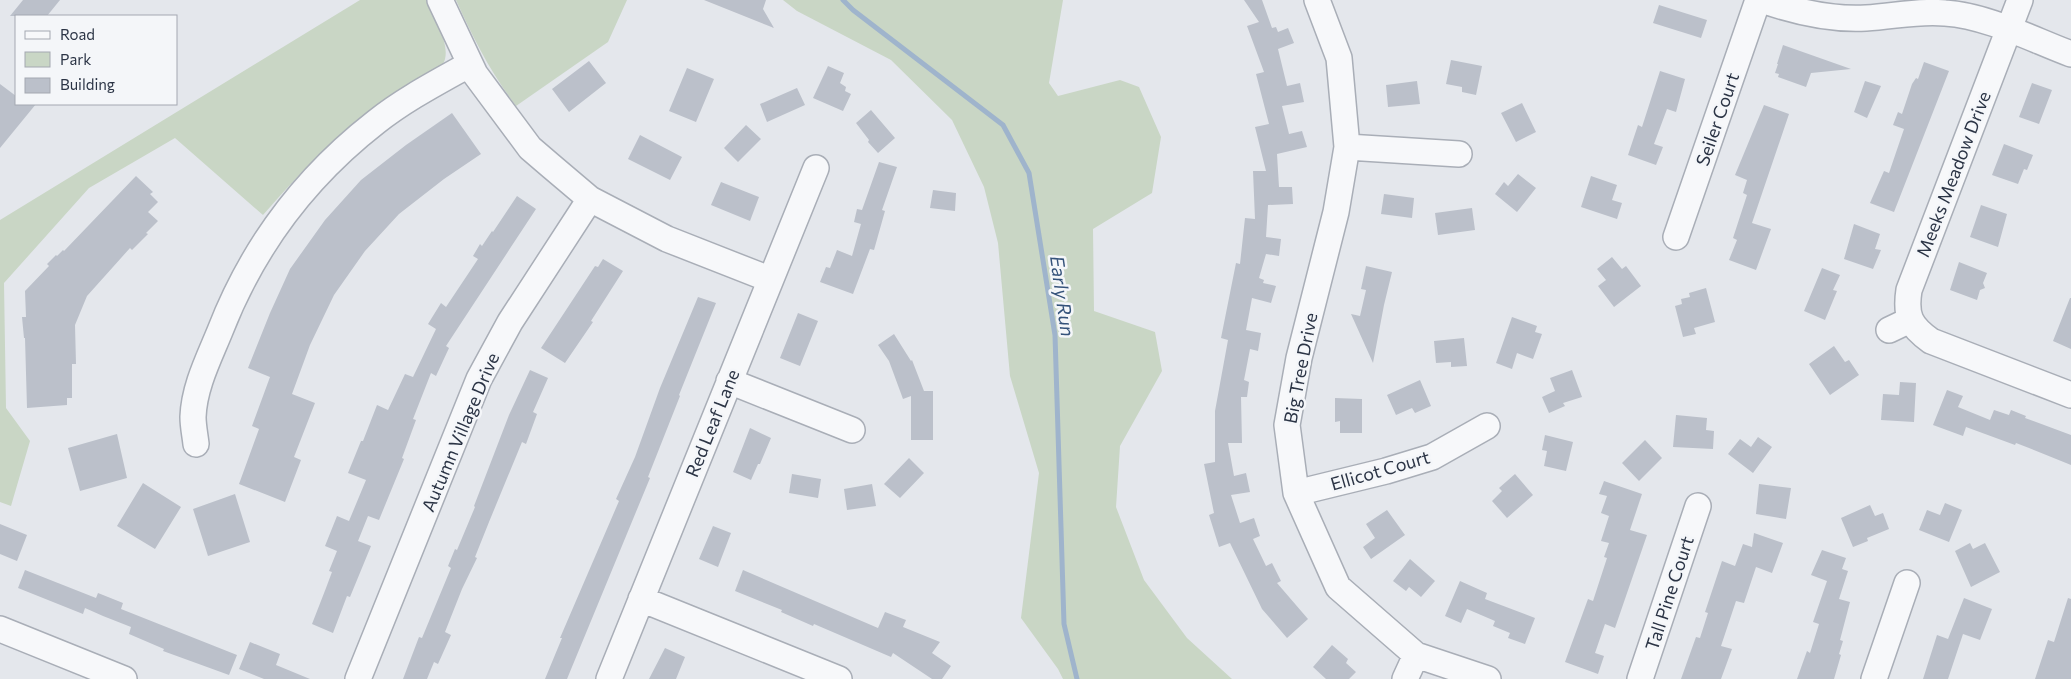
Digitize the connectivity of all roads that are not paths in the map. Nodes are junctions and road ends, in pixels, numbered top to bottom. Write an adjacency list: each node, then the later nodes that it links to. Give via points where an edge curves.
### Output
1 (440, 0): 7 (street)
2 (1316, 0): 8 (street, Big Tree Drive, via 1339,58)
3 (1760, 0): 5 (street, via 1824,17 1845,19 1925,11 1946,13 1968,16); 12 (street, Seiler Court)
4 (2020, 0): 5 (street, Meeks Meadow Drive)
5 (2009, 30): 6 (street); 15 (street, Meeks Meadow Drive, via 1909,290 1899,325 1919,332 1931,341)
6 (2071, 54)
7 (470, 64): 11 (street, via 474,74 530,148); 18 (street, via 378,121 313,178 284,214 257,252 230,304 202,376 193,417)
8 (1347, 147): 9 (street); 19 (street, Big Tree Drive, via 1336,212 1287,425)
9 (1460, 154)
10 (816, 168): 13 (street, Red Leaf Lane)
11 (590, 199): 13 (street, via 667,239); 26 (street, Autumn Village Drive, via 510,322 479,379)
12 (1676, 237)
13 (769, 279): 14 (street, Red Leaf Lane)
14 (729, 381): 17 (street); 22 (street, Red Leaf Lane)
15 (2071, 395)
16 (1487, 426): 19 (street, Ellicot Court, via 1432,457)
17 (852, 430)
18 (196, 444)
19 (1296, 493): 24 (street, Big Tree Drive, via 1338,587)
20 (1698, 506): 31 (street, Tall Pine Court)
21 (1907, 583): 32 (street)
22 (641, 599): 27 (street, Red Leaf Lane); 28 (street)
23 (0, 629): 25 (street)
24 (1416, 655): 29 (street); 30 (street, Big Tree Drive)
25 (124, 679)
26 (358, 679)
27 (609, 679)
28 (839, 679)
29 (1405, 679)
30 (1488, 679)
31 (1640, 679)
32 (1874, 679)

